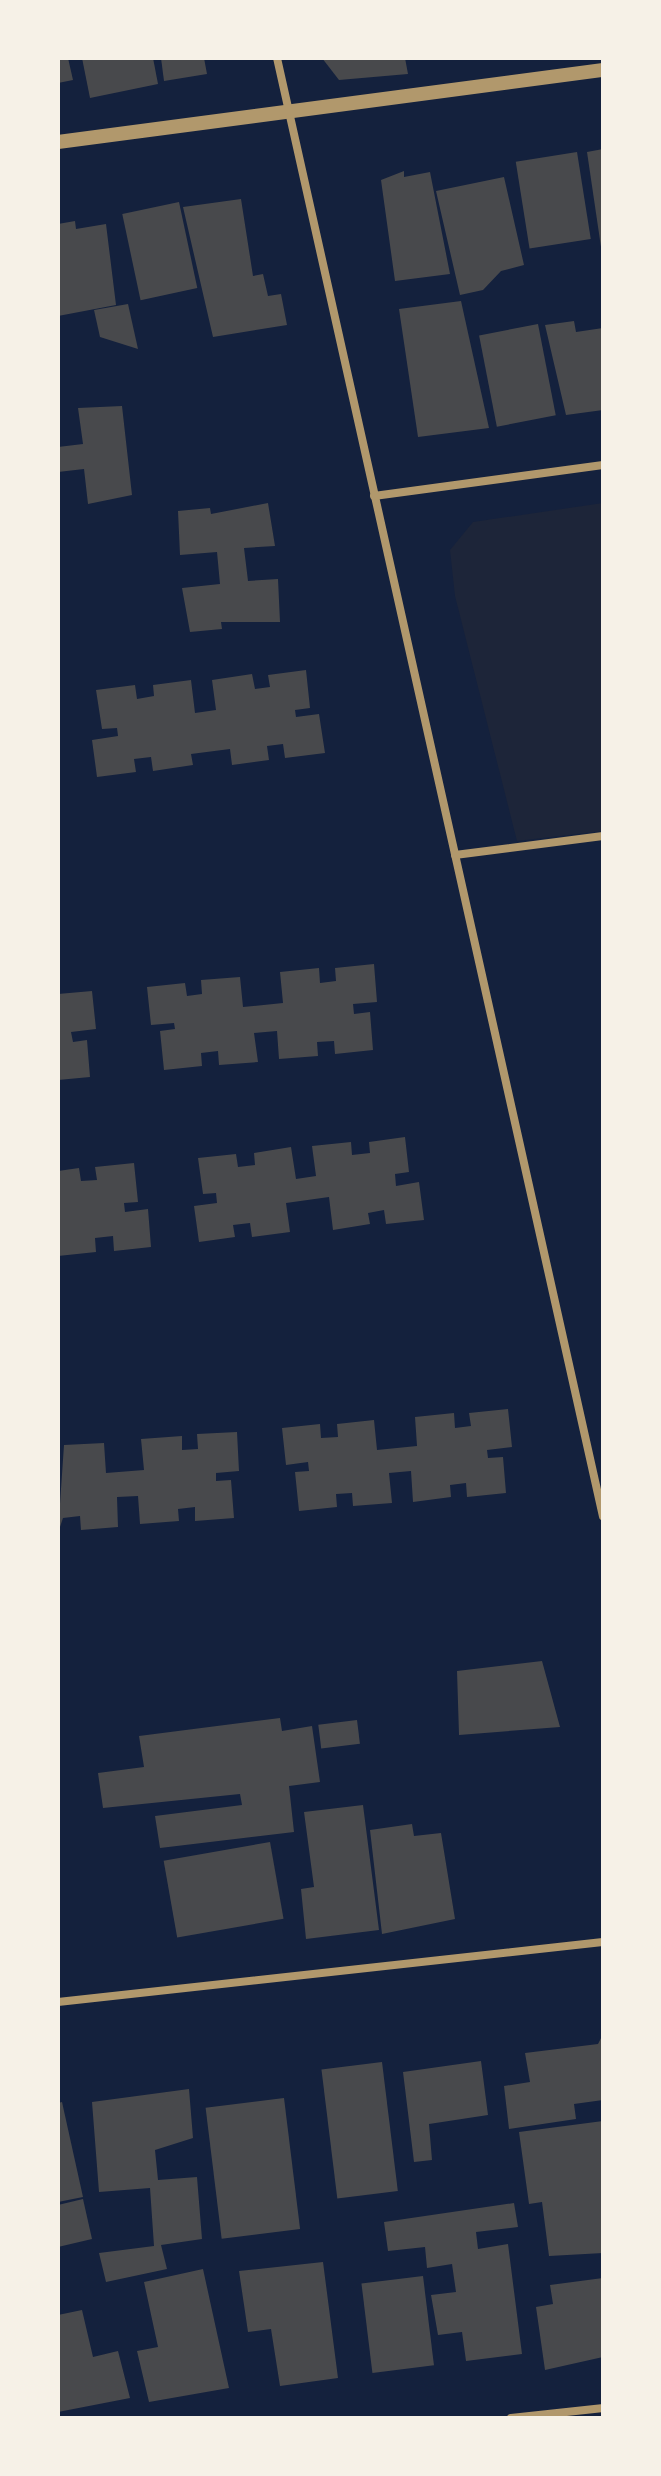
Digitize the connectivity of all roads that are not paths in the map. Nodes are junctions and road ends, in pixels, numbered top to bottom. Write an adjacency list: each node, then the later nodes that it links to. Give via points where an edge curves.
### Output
1 (277, 58): 3 (street)
2 (603, 70): 3 (street)
3 (288, 111): 4 (street); 6 (street)
4 (58, 142)
5 (603, 465): 6 (street)
6 (374, 496): 8 (street)
7 (603, 836): 8 (street)
8 (455, 855): 9 (street)
9 (603, 1516)
10 (603, 1942): 11 (street)
11 (58, 2002)
12 (603, 2408): 13 (street)
13 (511, 2418)

